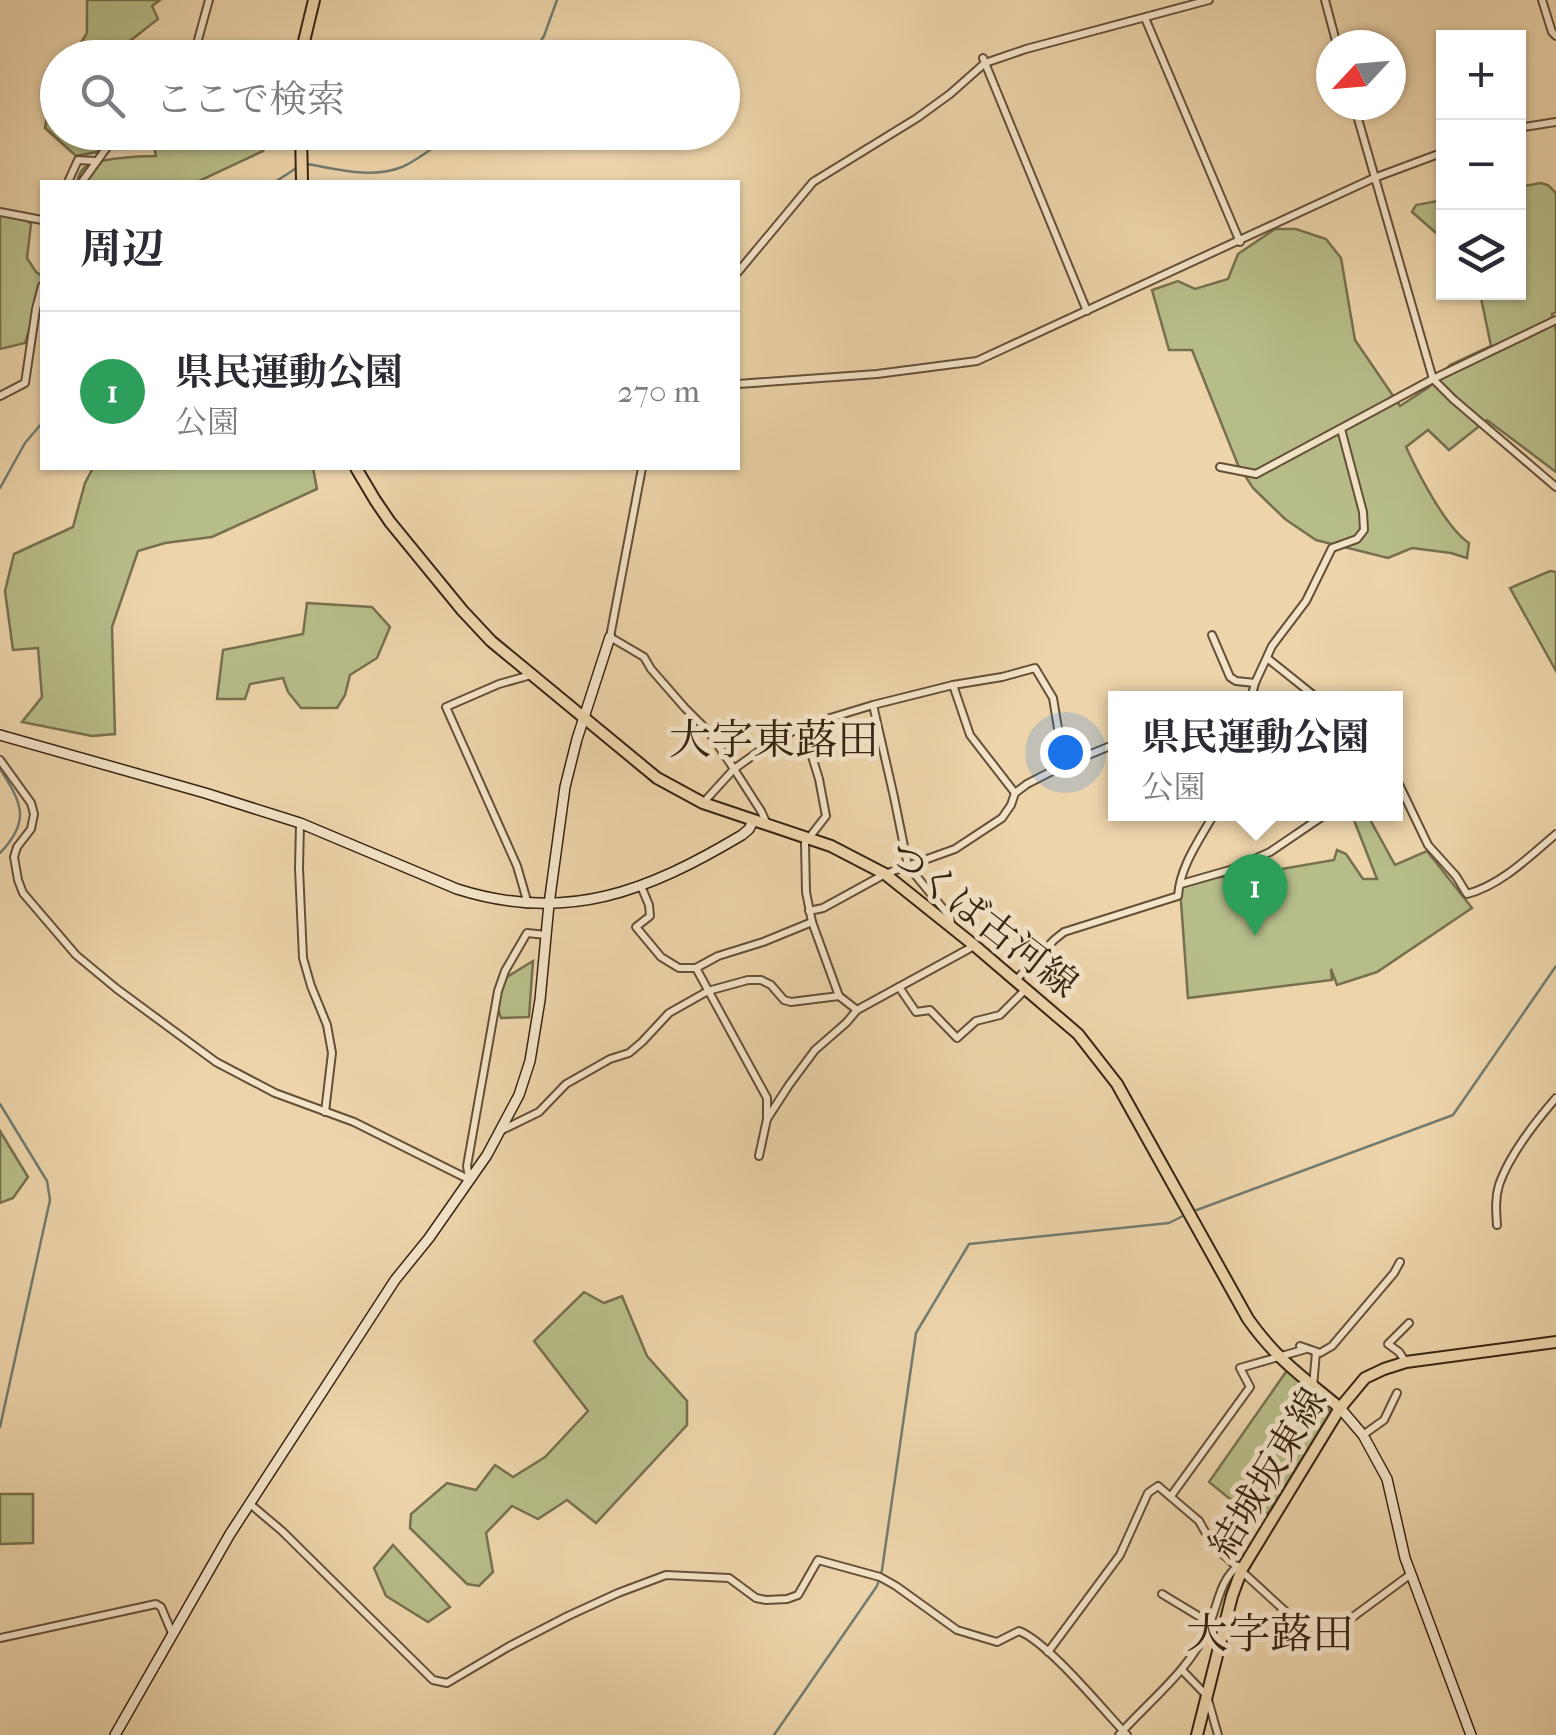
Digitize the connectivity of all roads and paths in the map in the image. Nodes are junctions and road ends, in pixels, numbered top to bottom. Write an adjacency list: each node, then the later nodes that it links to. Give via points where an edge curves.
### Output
1 (209, 0): 9 (street)
2 (314, 0): 10 (main road)
3 (1210, 0): 6 (street)
4 (1325, 0): 7 (street)
5 (1542, 0): 8 (street)
6 (1144, 18): 11 (street); 25 (street)
7 (1334, 30)
8 (1556, 36)
9 (198, 40)
10 (304, 40)
11 (984, 61): 26 (street, via 917,118 813,182); 28 (street)
12 (1358, 120): 19 (street)
13 (1556, 122): 14 (street)
14 (1526, 127)
15 (104, 150): 18 (street)
16 (301, 150): 22 (main road)
17 (1436, 155): 19 (street)
18 (95, 161): 20 (street, via 78,160); 21 (street)
19 (1374, 178): 25 (street); 30 (street)
20 (69, 180)
21 (83, 180)
22 (302, 180)
23 (0, 212): 24 (street)
24 (40, 220)
25 (1240, 242): 28 (street)
26 (740, 270)
27 (40, 294): 32 (street, via 25,384)
28 (1087, 311): 31 (street, via 977,361)
29 (1556, 320): 30 (street)
30 (1433, 379): 33 (street); 37 (street)
31 (740, 384)
32 (0, 396)
33 (1341, 429): 34 (street, via 1256,474); 40 (street, via 1364,530 1332,548 1306,602)
34 (1220, 467)
35 (357, 470): 41 (main road, つくば古河線, via 462,610)
36 (642, 470): 39 (street)
37 (1556, 487)
38 (1212, 635): 42 (street, via 1230,677)
39 (610, 637): 47 (street); 53 (street, via 644,657)
40 (1267, 658): 42 (street); 45 (street)
41 (531, 676): 47 (main road, つくば古河線); 68 (street, via 446,707 518,866)
42 (1255, 683): 44 (street)
43 (952, 684): 46 (street); 52 (street, via 1034,668 1053,698); 54 (street, via 970,735)
44 (1253, 691)
45 (1308, 691)
46 (872, 705): 48 (street); 64 (street)
47 (584, 718): 56 (main road, つくば古河線, via 657,778); 69 (street, via 565,787)
48 (803, 727): 53 (street); 63 (street, via 826,816)
49 (0, 735): 60 (street)
50 (1108, 747): 52 (street)
51 (0, 760): 82 (street, via 34,814 14,857 23,893 76,955 216,1062)
52 (1064, 765): 54 (street)
53 (734, 769): 56 (street); 61 (street)
54 (1015, 792): 64 (street, via 1002,818 985,830)
55 (1403, 793): 62 (street, via 1428,845 1467,894 1505,876)
56 (703, 803): 57 (main road, つくば古河線)
57 (753, 821): 61 (main road, つくば古河線); 67 (street, via 726,844)
58 (1210, 821): 66 (street)
59 (1316, 821): 66 (street, via 1270,852)
60 (300, 823): 68 (street, via 457,889); 82 (street, via 303,958 332,1053)
61 (766, 826): 63 (main road, つくば古河線)
62 (1556, 834)
63 (807, 838): 65 (main road, つくば古河線); 70 (street)
64 (908, 866): 65 (street); 72 (street)
65 (885, 874): 70 (street); 72 (main road, つくば古河線)
66 (1179, 884): 76 (street, via 1178,896 1064,932)
67 (640, 885): 69 (street); 75 (street, via 650,916 636,927 640,934 661,957)
68 (528, 904): 69 (street)
69 (548, 904): 73 (street)
70 (809, 911): 71 (street)
71 (812, 922): 75 (street); 79 (street)
72 (951, 926): 74 (main road, つくば古河線)
73 (546, 934): 84 (street, via 530,1061); 86 (street, via 527,932 498,991 467,1166)
74 (975, 946): 76 (main road, つくば古河線); 77 (street)
75 (696, 968): 78 (street)
76 (1021, 984): 77 (street, via 1000,1014 976,1021 957,1038 930,1010 916,1012); 92 (main road, つくば古河線, via 1078,1034 1117,1084 1232,1292)
77 (900, 988): 80 (street)
78 (708, 990): 79 (street, via 761,980 791,1002); 83 (street, via 767,1098); 84 (street, via 670,1013 628,1053 566,1084 540,1112)
79 (840, 996): 80 (street)
80 (856, 1010): 83 (street, via 815,1050)
81 (1556, 1098): 87 (street, via 1502,1178)
82 (324, 1112): 86 (street)
83 (767, 1119): 85 (street)
84 (502, 1130): 86 (street)
85 (759, 1156)
86 (470, 1180): 99 (street, via 376,1308)
87 (1497, 1225)
88 (1400, 1262): 91 (street, via 1332,1346)
89 (1409, 1323): 93 (street, via 1388,1344)
90 (1556, 1342): 93 (main road, 結城坂東線)
91 (1316, 1352): 92 (street, via 1303,1348); 94 (street)
92 (1278, 1357): 94 (main road, つくば古河線); 98 (street, via 1240,1368 1250,1387)
93 (1406, 1362): 96 (main road, 結城坂東線, via 1365,1378)
94 (1314, 1388): 96 (main road, つくば古河線)
95 (1397, 1393): 97 (street, via 1384,1420)
96 (1340, 1408): 97 (street); 100 (main road, 結城坂東線)
97 (1363, 1435): 101 (street, via 1387,1479)
98 (1171, 1496): 100 (street); 106 (street, via 1158,1486 1148,1493 1120,1556)
99 (250, 1504): 104 (street); 106 (street, via 441,1683 618,1592 666,1576 728,1578 756,1598 775,1601 798,1596 818,1560 880,1577 956,1630 997,1642 1019,1631)
100 (1240, 1568): 101 (street, via 1307,1639 1342,1625); 103 (street, via 1224,1582); 108 (main road, 結城坂東線)
101 (1411, 1574): 113 (street)
102 (1162, 1594): 103 (street)
103 (1210, 1624): 107 (street)
104 (172, 1633): 105 (street, via 156,1604); 110 (street)
105 (0, 1638)
106 (1048, 1652): 109 (street)
107 (1182, 1670): 108 (street); 109 (street)
108 (1207, 1696): 111 (main road, 結城坂東線); 112 (street)
109 (1123, 1734)
110 (115, 1735)
111 (1197, 1735)
112 (1218, 1735)
113 (1471, 1735)

